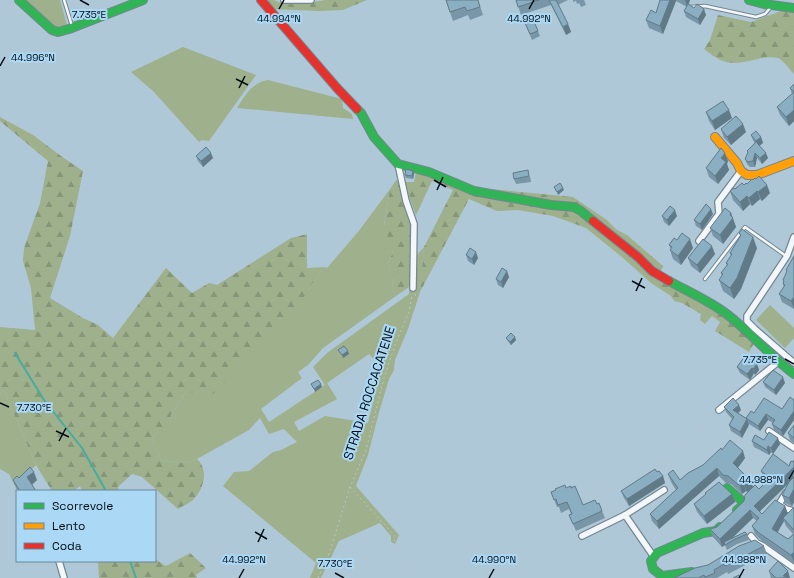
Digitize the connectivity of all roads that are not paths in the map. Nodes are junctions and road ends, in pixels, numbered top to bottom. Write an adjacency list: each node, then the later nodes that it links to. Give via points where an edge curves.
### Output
1 (19, 0): 12 (street, via 52,30 58,32)
2 (64, 0): 12 (lane)
3 (143, 0): 12 (street)
4 (262, 0): 15 (street, via 361,113 374,137)
5 (284, 0): 6 (street)
6 (311, 0)
7 (749, 0): 8 (street)
8 (762, 2): 9 (street)
9 (776, 2): 10 (lane, via 765,14 756,17 705,6); 11 (street)
10 (690, 7)
11 (794, 8)
12 (72, 28)
13 (715, 137): 16 (street)
14 (794, 161): 16 (street, via 757,175 747,175)
15 (398, 164): 21 (street, via 414,224); 22 (street, via 429,172 474,191 574,207 652,271 727,314)
16 (741, 171): 18 (street, via 718,202 719,214)
17 (794, 237): 19 (street)
18 (699, 241)
19 (786, 256): 20 (lane, via 745,228); 23 (street, via 750,310 747,321)
20 (705, 279)
21 (413, 288)
22 (778, 362): 24 (street); 25 (street)
23 (794, 363)
24 (794, 374)
25 (719, 410)
26 (769, 431): 27 (street)
27 (794, 448)
28 (727, 488): 35 (street, via 743,505 730,518 716,531 703,533 657,553)
29 (664, 490): 32 (street)
30 (788, 491): 31 (street, via 779,504)
31 (794, 511)
32 (625, 515): 33 (street); 35 (street)
33 (582, 536)
34 (751, 536): 37 (street, via 754,544 763,546)
35 (654, 557): 38 (street, via 651,561 653,569 662,576)
36 (59, 562): 39 (street)
37 (794, 568)
38 (700, 570)
39 (64, 578)

